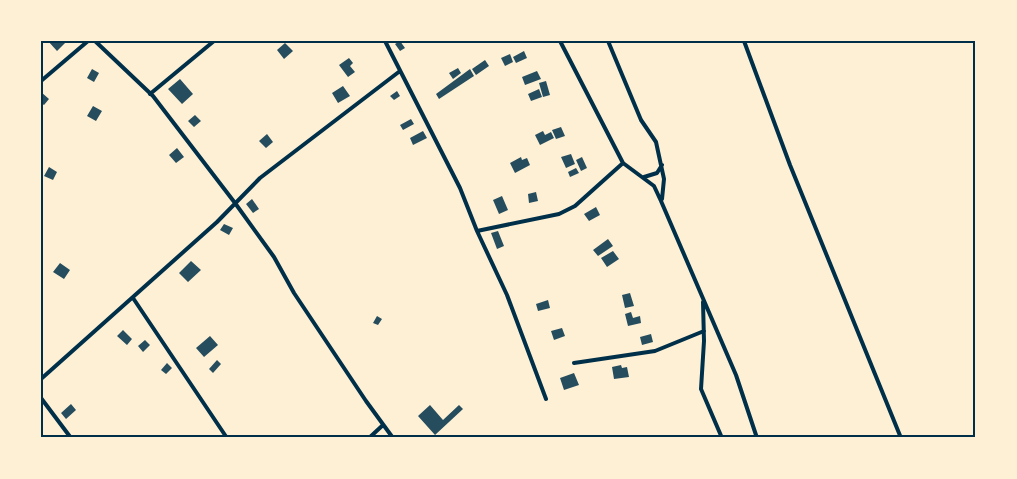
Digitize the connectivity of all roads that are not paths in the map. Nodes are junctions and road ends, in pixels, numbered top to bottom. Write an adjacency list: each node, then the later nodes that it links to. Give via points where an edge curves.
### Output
1 (88, 41): 9 (street)
2 (95, 41): 10 (street)
3 (214, 41): 10 (street)
4 (385, 41): 8 (street)
5 (560, 41): 11 (street)
6 (608, 41): 12 (street, via 641,120 656,142)
7 (744, 41): 31 (street)
8 (400, 71): 15 (street, via 287,156); 16 (street, via 460,188)
9 (41, 81)
10 (150, 94): 15 (street)
11 (623, 163): 13 (street); 16 (street, via 575,206 559,214)
12 (662, 165): 13 (street, via 657,172); 14 (street)
13 (644, 177): 14 (street, via 654,186)
14 (661, 200): 18 (street)
15 (235, 203): 17 (street); 24 (street, via 274,257 294,293)
16 (477, 231): 23 (street, via 507,294)
17 (133, 298): 21 (street); 26 (street)
18 (703, 299): 19 (street); 30 (street, via 736,375)
19 (704, 331): 20 (street, via 655,352); 29 (street, via 701,388)
20 (574, 363)
21 (41, 379)
22 (41, 398): 25 (street)
23 (546, 399)
24 (383, 426): 27 (street); 28 (street)
25 (72, 438)
26 (228, 438)
27 (369, 438)
28 (393, 438)
29 (722, 438)
30 (757, 438)
31 (901, 438)

